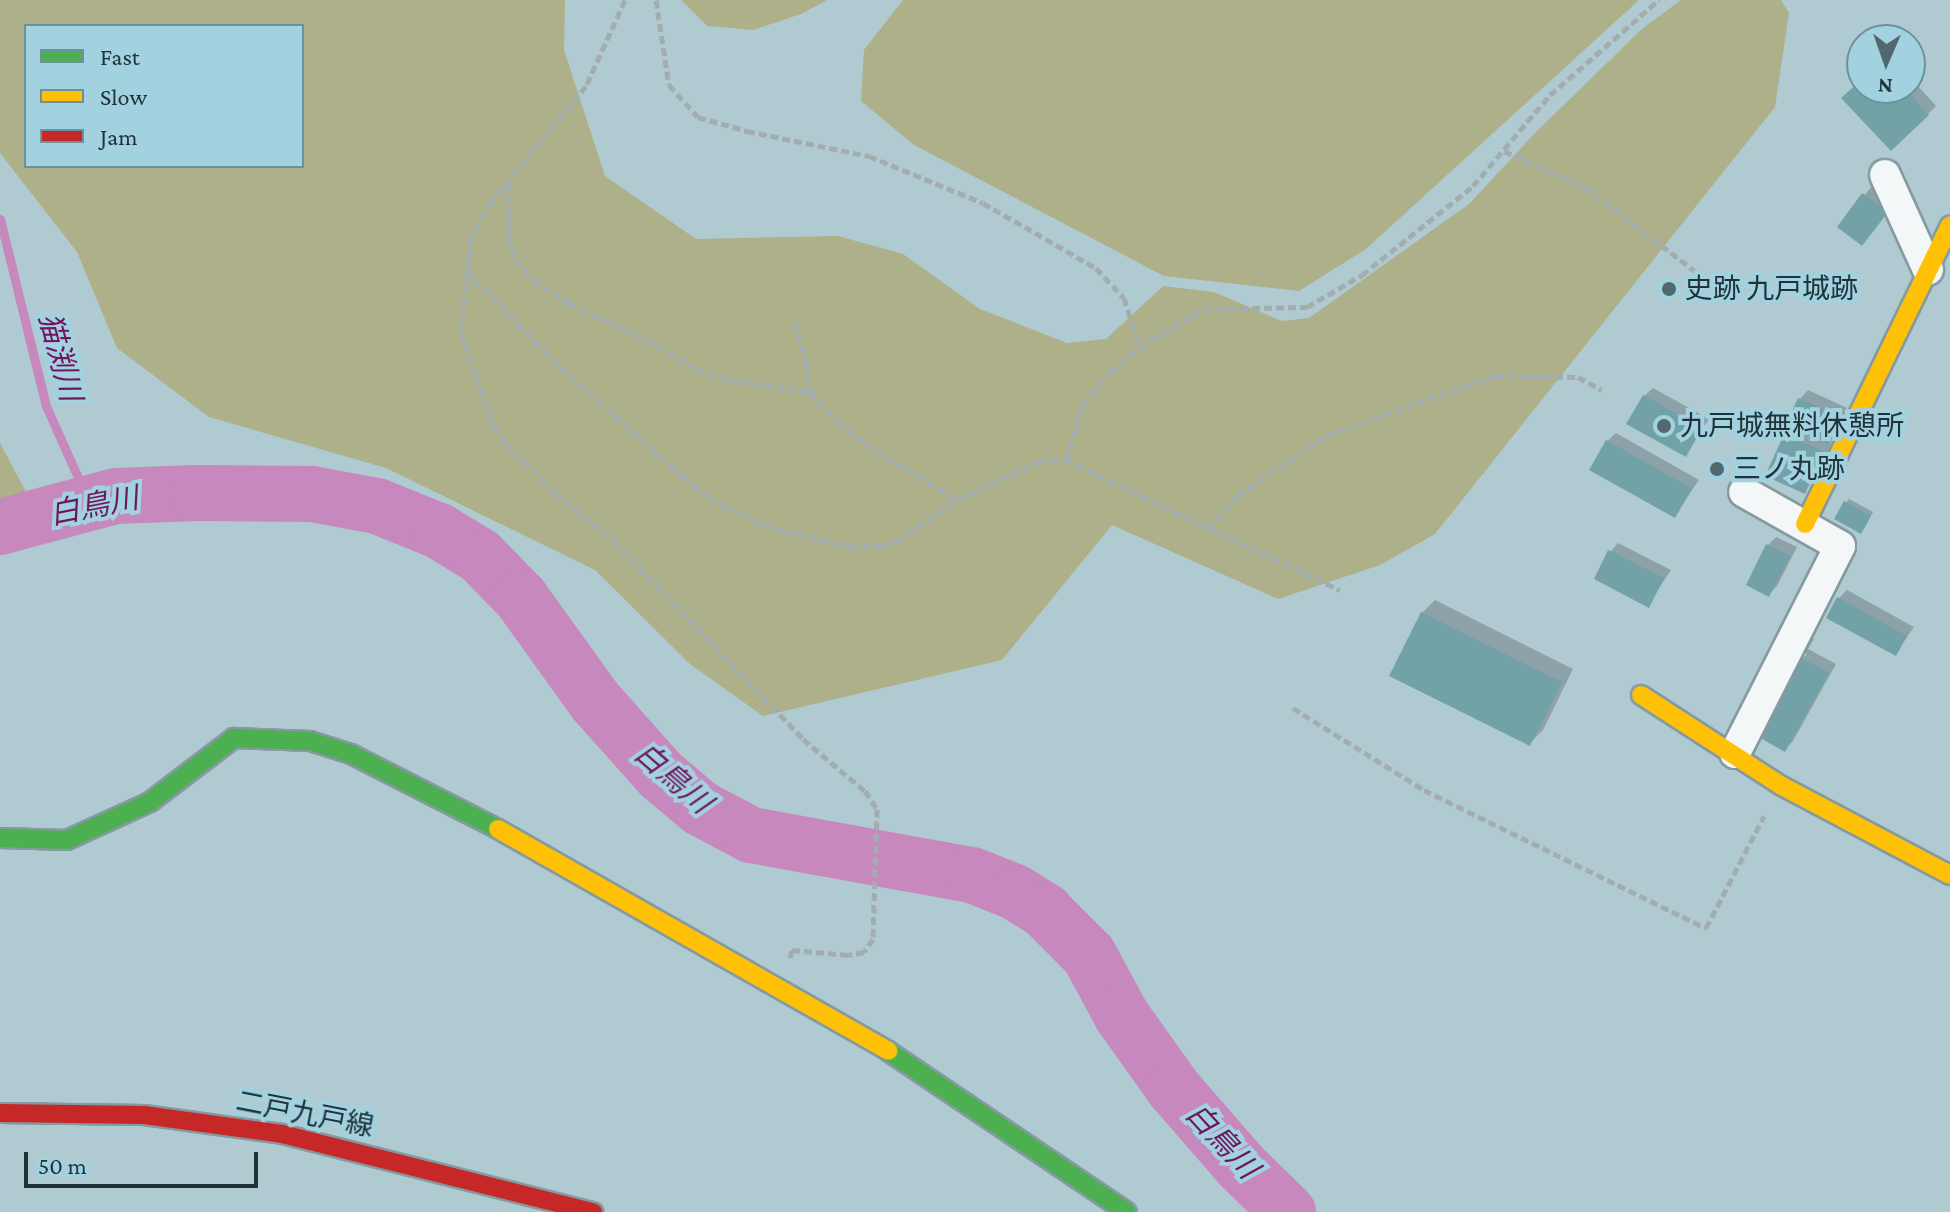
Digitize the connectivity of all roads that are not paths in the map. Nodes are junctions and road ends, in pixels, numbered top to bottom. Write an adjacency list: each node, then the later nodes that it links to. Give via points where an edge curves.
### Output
1 (1885, 175): 3 (street)
2 (1950, 225): 3 (street)
3 (1928, 270): 5 (street)
4 (1744, 492): 5 (street)
5 (1805, 524): 7 (street, via 1840,546)
6 (1641, 695): 7 (street)
7 (1735, 753): 9 (street, via 1780,785)
8 (0, 838): 12 (street, via 67,840 150,802 234,738 310,741 351,754 544,852 876,1043)
9 (1950, 875)
10 (0, 1113): 11 (street, 二戸九戸線, via 144,1115 282,1134)
11 (593, 1212)
12 (1127, 1212)

